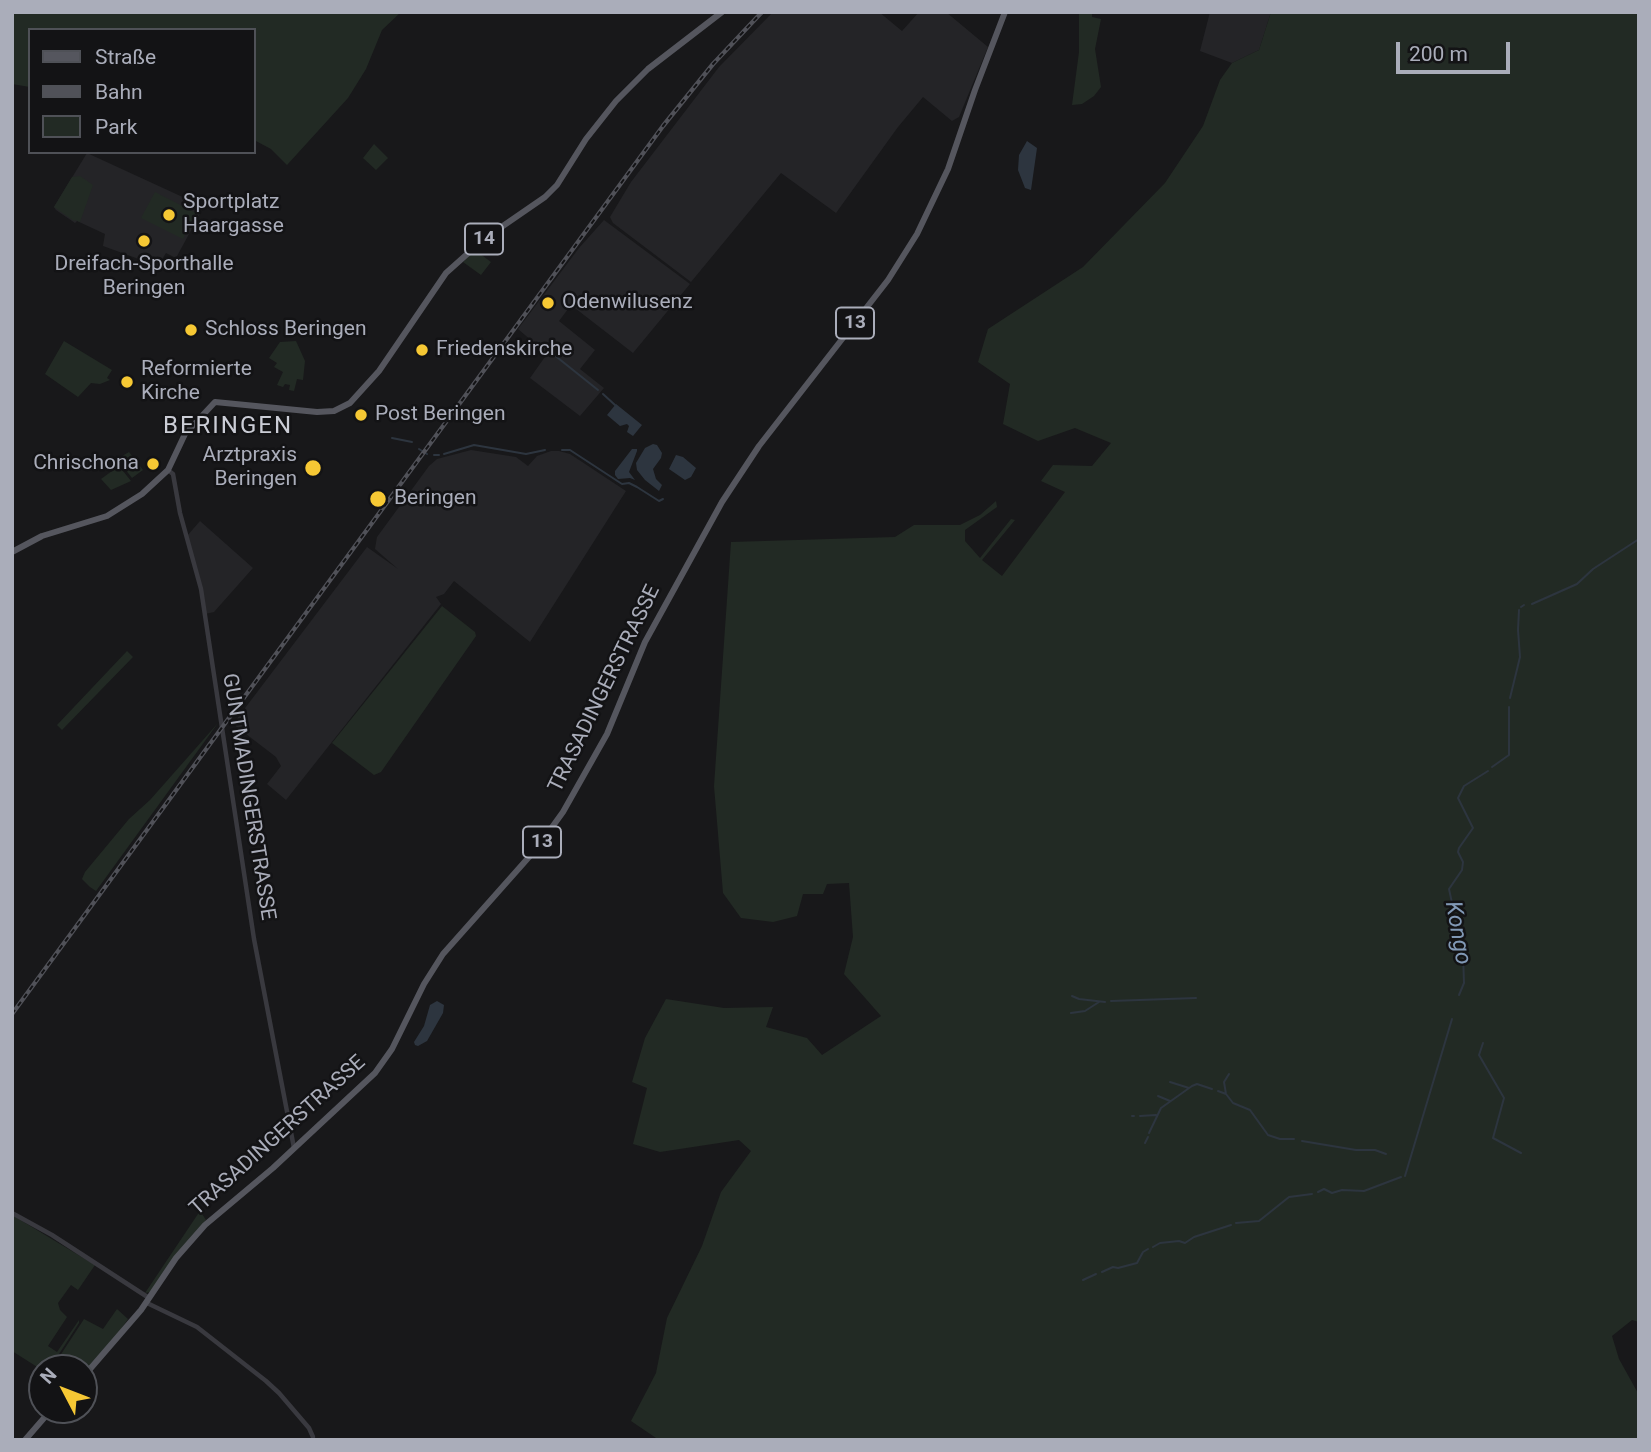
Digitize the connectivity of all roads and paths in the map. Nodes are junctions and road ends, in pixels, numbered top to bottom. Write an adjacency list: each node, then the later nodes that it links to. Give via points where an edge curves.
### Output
1 (722, 12): 3 (main road, 14, via 648,69 616,101 545,197 449,270 356,398 338,409 314,412 218,401 185,434)
2 (1005, 12): 6 (main road, TRASADINGERSTRASSE / 13, via 948,169 917,234 888,280 764,438 722,502 645,642 607,734 570,802 537,848 437,963 379,1069)
3 (168, 470): 4 (main road, 14, via 113,513 42,536); 5 (street, GUNTMADINGERSTRASSE, via 173,474 201,589 254,939)
4 (12, 552)
5 (291, 1131): 6 (street); 7 (street, GUNTMADINGERSTRASSE)
6 (302, 1141): 7 (main road, TRASADINGERSTRASSE / 13)
7 (294, 1149): 9 (main road, TRASADINGERSTRASSE / 13, via 205,1225)
8 (12, 1213): 9 (street)
9 (148, 1301): 10 (main road, TRASADINGERSTRASSE / 13); 12 (street, via 197,1327 265,1381)
10 (98, 1360)
11 (39, 1424): 13 (main road)
12 (313, 1437)
13 (25, 1440)

